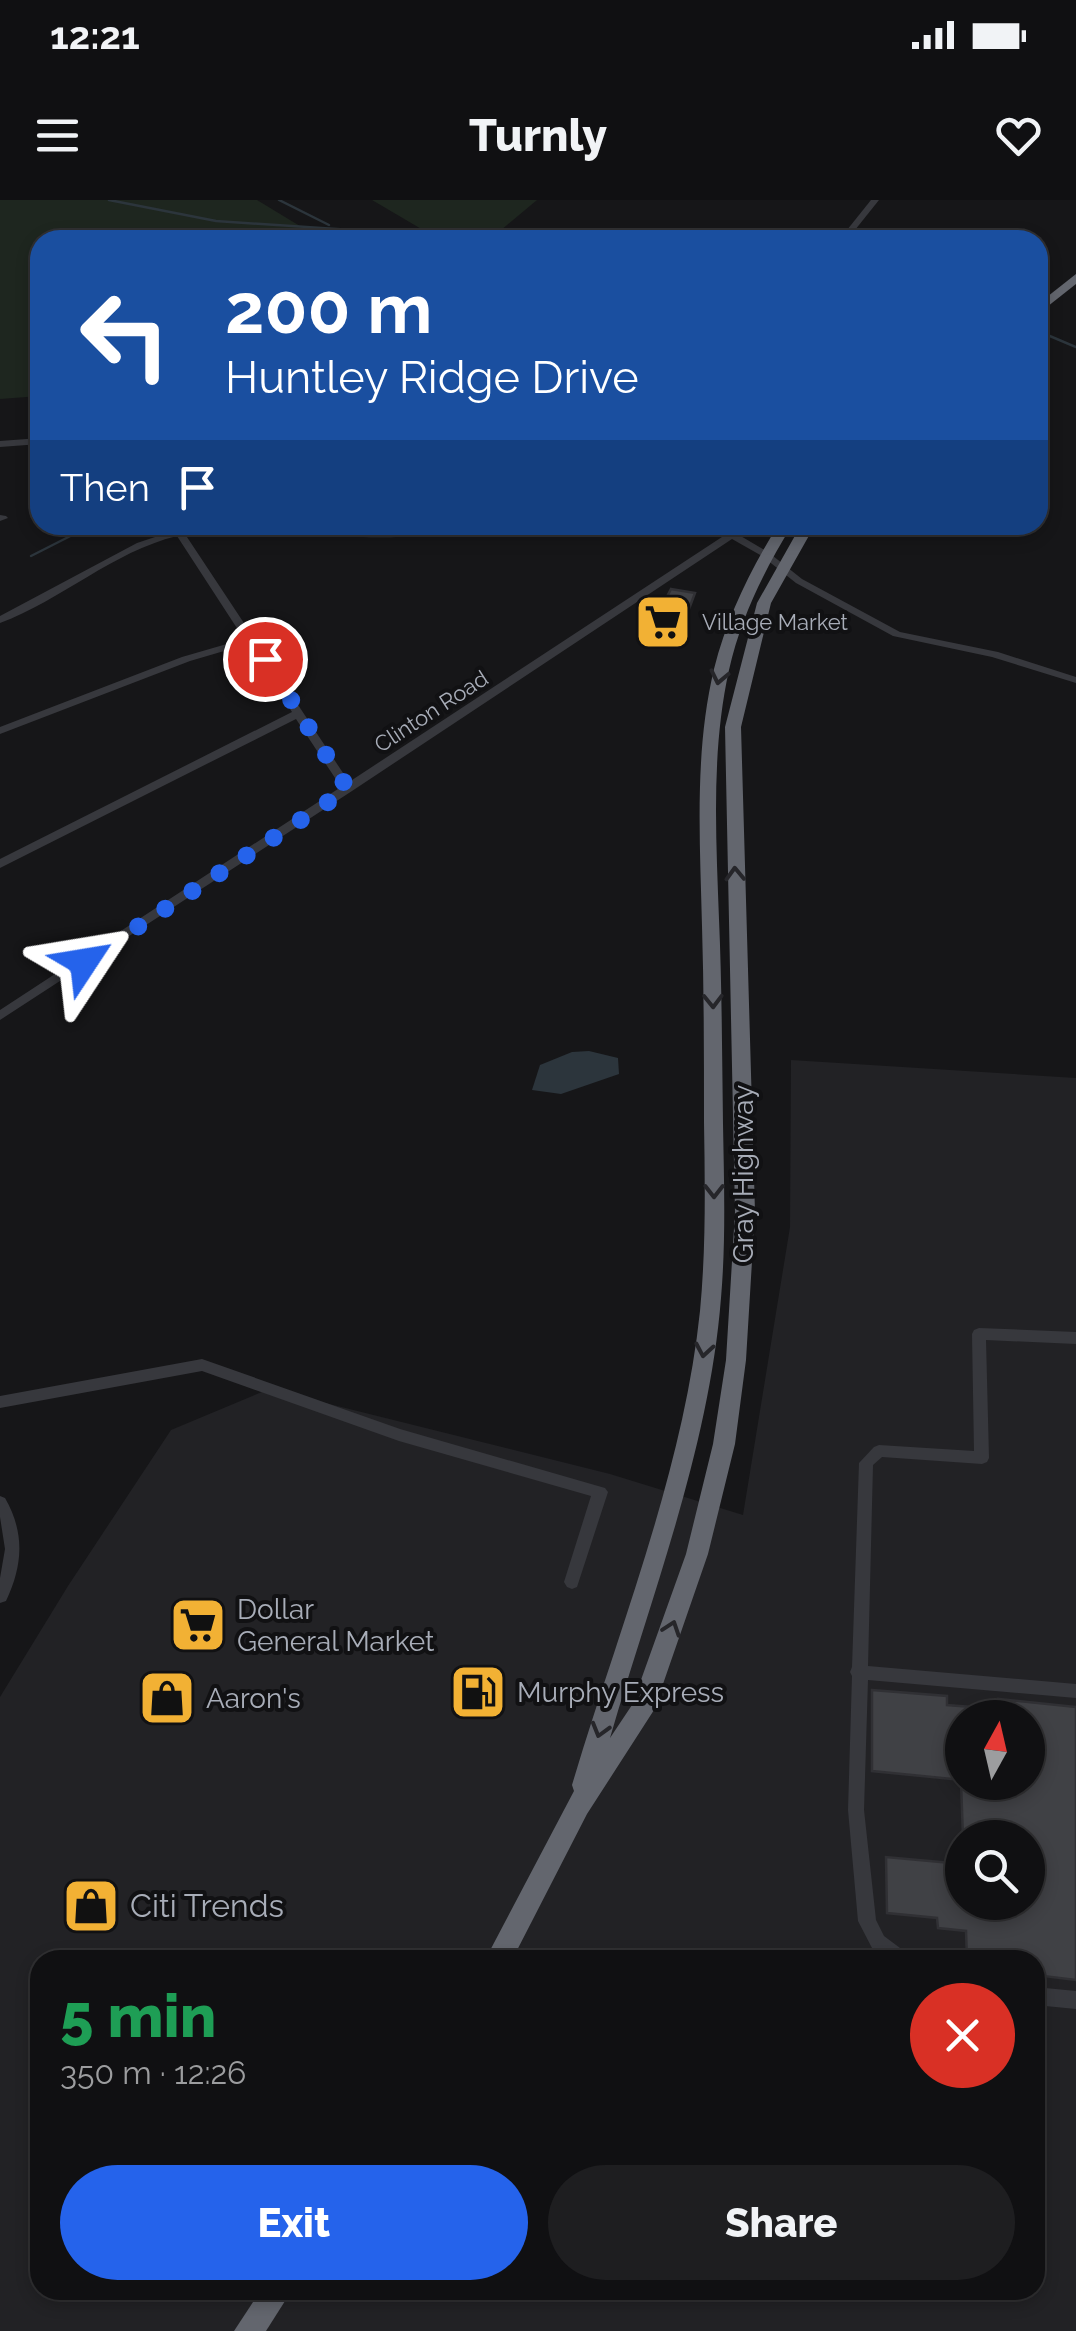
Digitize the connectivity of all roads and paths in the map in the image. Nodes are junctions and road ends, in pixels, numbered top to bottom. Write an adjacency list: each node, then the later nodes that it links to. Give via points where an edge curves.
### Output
1 (875, 200): 2 (street)
2 (850, 230)
3 (1076, 261): 5 (highway)
4 (1076, 278): 6 (highway)
5 (1048, 285)
6 (1048, 302)
7 (30, 442): 8 (street)
8 (0, 444)
9 (170, 535): 15 (street)
10 (181, 535): 16 (street)
11 (781, 535): 14 (highway, Gray Highway)
12 (798, 535): 14 (highway, Gray Highway)
13 (732, 536): 14 (street); 20 (street, Clinton Road)
14 (772, 561): 17 (street, via 898,634); 30 (highway, Gray Highway, one-way to 30, via 746,590 718,679 707,768 714,1224 707,1339 662,1538); 30 (highway, Gray Highway, one-way to 14, via 642,1710 697,1554 724,1444 745,1212 732,726)
15 (0, 620)
16 (251, 640): 18 (street); 19 (street)
17 (1076, 680)
18 (299, 713): 20 (street); 21 (street)
19 (0, 731)
20 (348, 789): 22 (street, Clinton Road)
21 (0, 864)
22 (0, 1016)
23 (1076, 1338): 28 (street, via 979,1334 982,1458 870,1454)
24 (0, 1402): 26 (street, via 202,1365 398,1435 600,1492)
25 (0, 1502): 27 (street, via 13,1536)
26 (572, 1582)
27 (0, 1596)
28 (858, 1672): 29 (street); 32 (street, via 856,1810 866,1921)
29 (1076, 1691)
30 (578, 1806): 31 (highway, Gray Highway)
31 (503, 1950)
32 (889, 1950)
33 (1045, 1997): 34 (street)
34 (1076, 2000)
35 (271, 2300): 36 (highway)
36 (248, 2331)

